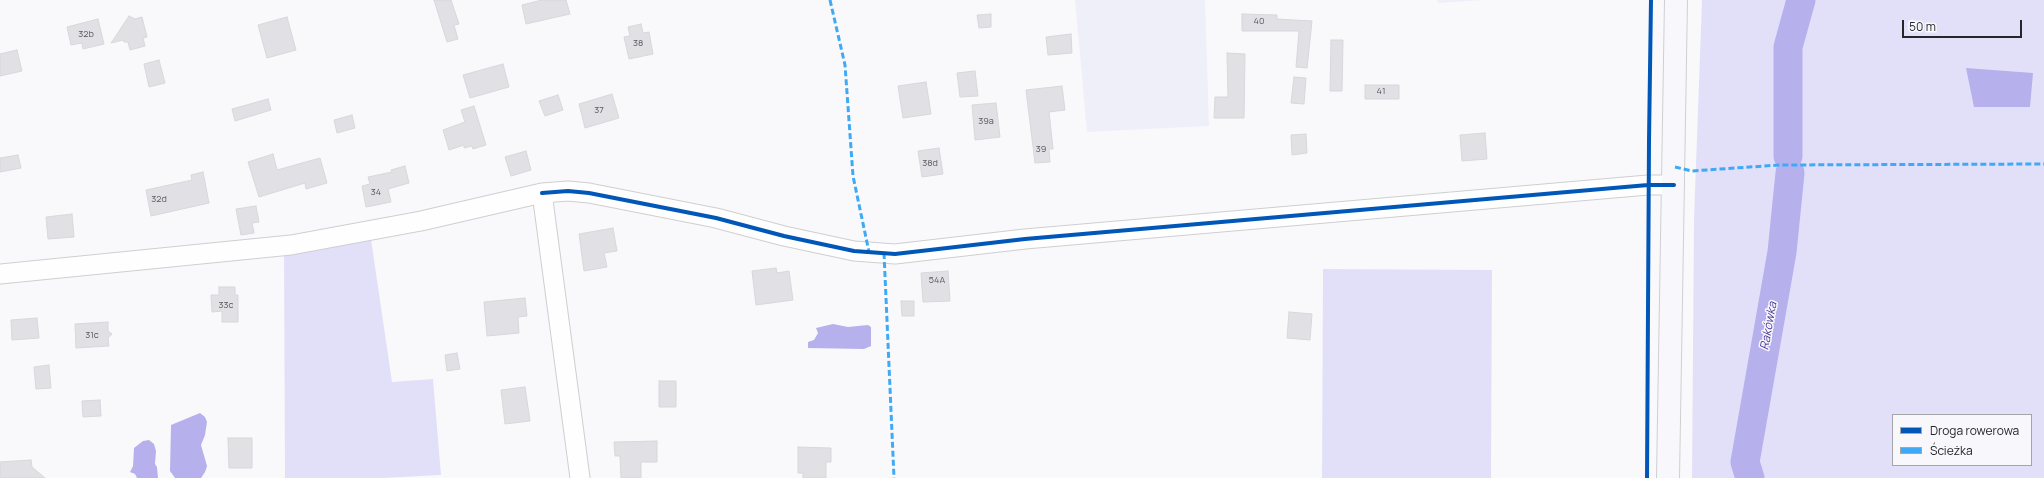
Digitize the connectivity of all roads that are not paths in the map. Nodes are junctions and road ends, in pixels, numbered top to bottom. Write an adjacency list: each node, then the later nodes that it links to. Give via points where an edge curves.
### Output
1 (1676, 0): 2 (street)
2 (1674, 185): 3 (street, via 1033,238 895,254 854,251 716,218 589,193 568,190); 6 (street)
3 (542, 193): 4 (street, via 421,221 291,244); 5 (street)
4 (0, 274)
5 (580, 478)
6 (1668, 478)

